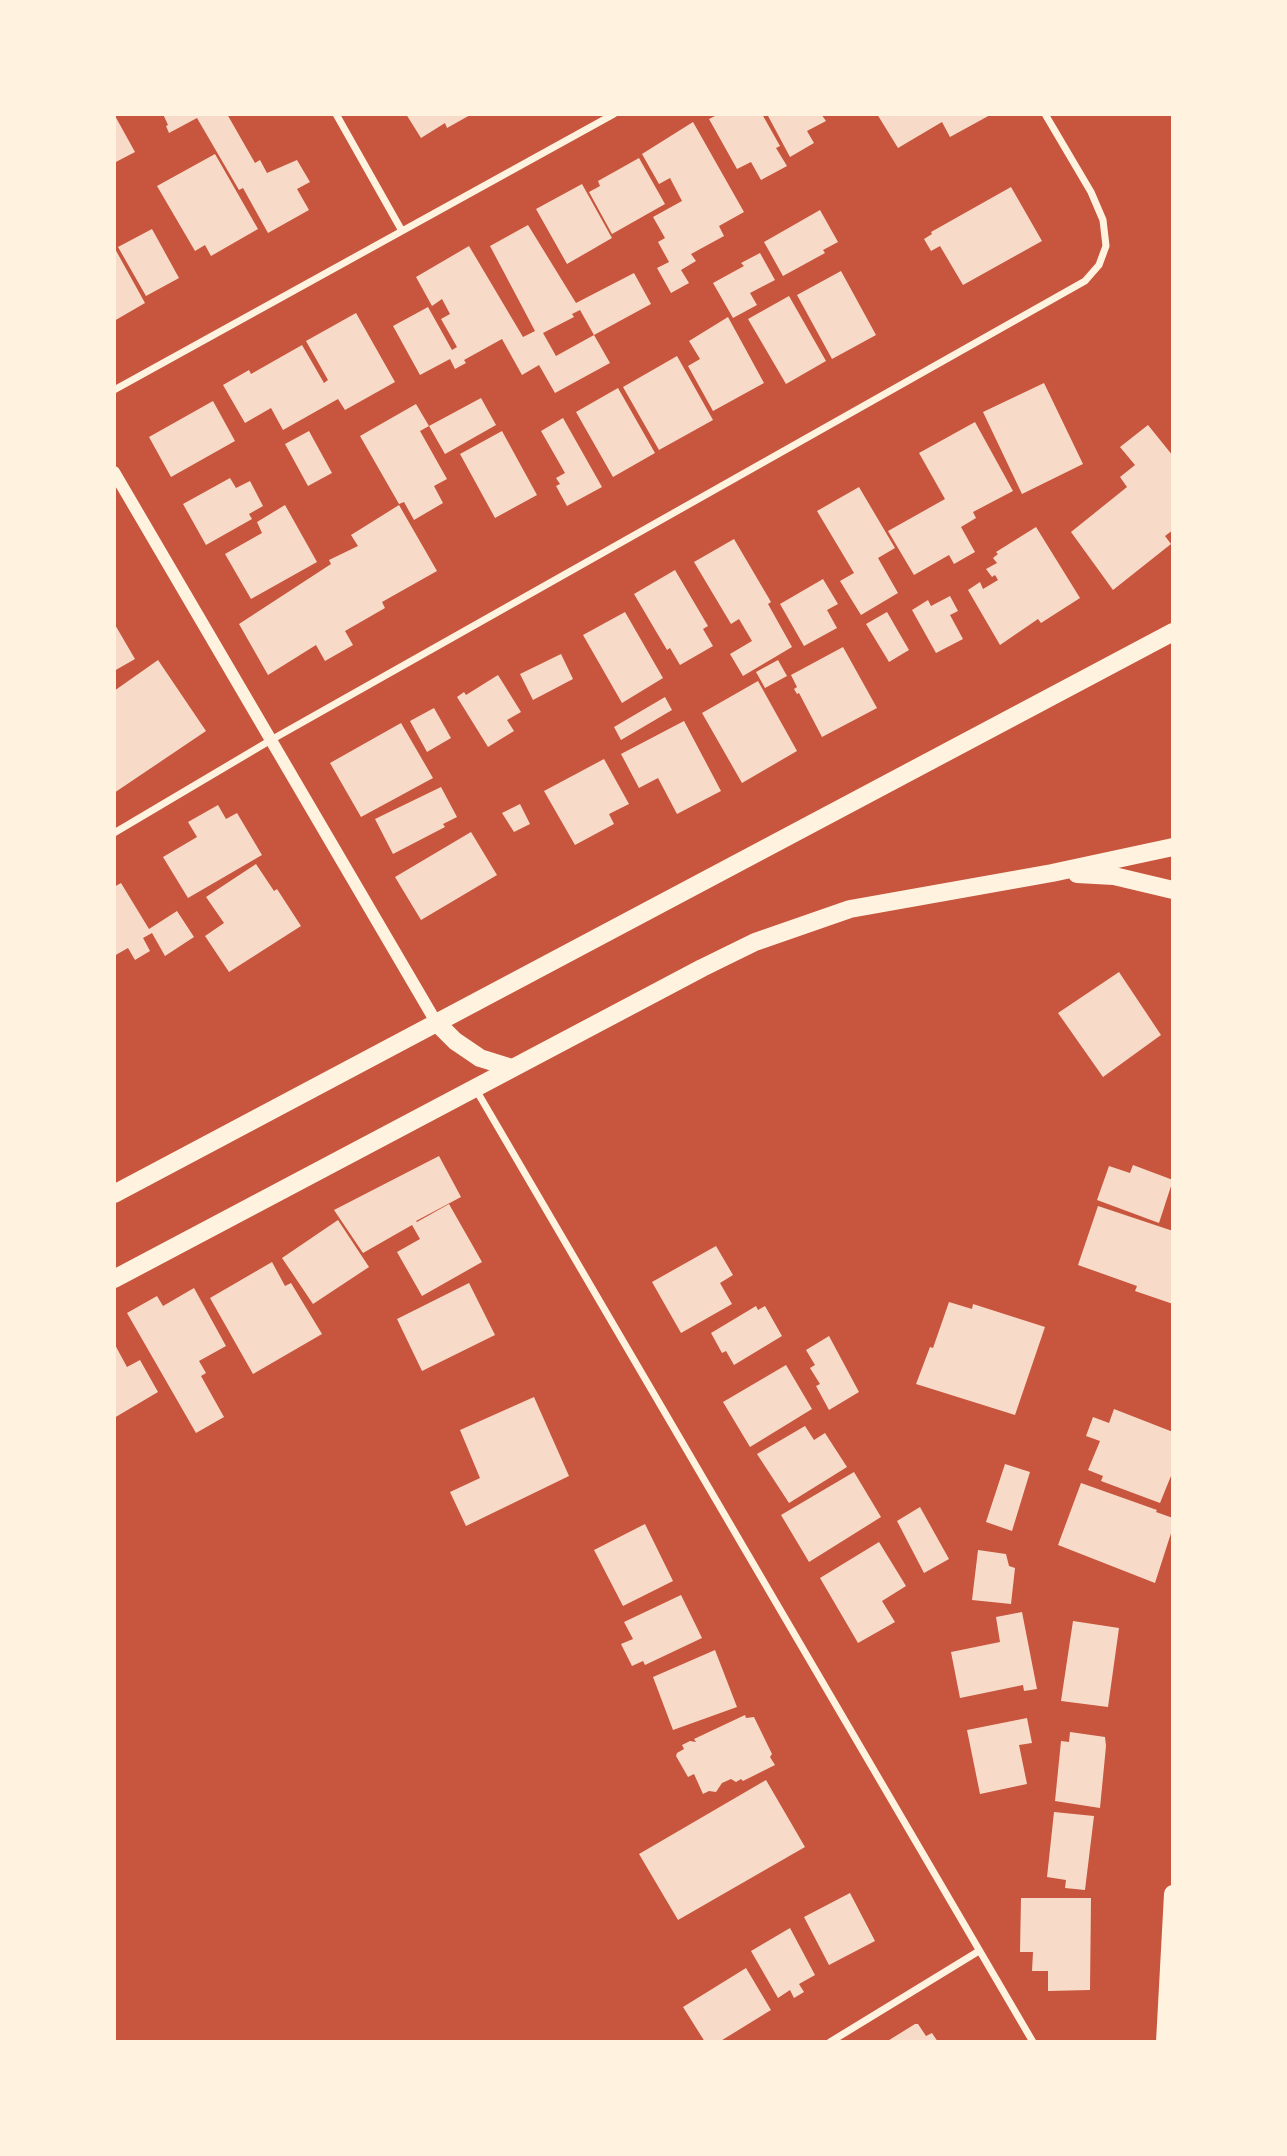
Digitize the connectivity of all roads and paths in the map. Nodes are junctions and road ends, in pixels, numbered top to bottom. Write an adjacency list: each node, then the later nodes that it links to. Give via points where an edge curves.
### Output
1 (336, 114): 4 (street)
2 (614, 114): 4 (street)
3 (1045, 114): 8 (street, via 1103,220 1106,246 1099,265 1085,281)
4 (402, 231): 5 (street)
5 (114, 390)
6 (114, 472): 8 (street)
7 (1173, 632): 13 (main road)
8 (271, 740): 9 (street); 13 (street)
9 (114, 833)
10 (1173, 847): 11 (main road)
11 (1052, 873): 12 (main road, via 1114,876); 14 (main road, via 850,909 755,942)
12 (1173, 890)
13 (436, 1022): 14 (main road, via 480,1058); 16 (main road)
14 (512, 1068): 15 (main road)
15 (475, 1088): 17 (main road); 19 (street)
16 (114, 1194)
17 (114, 1279)
18 (1173, 1894): 22 (main road)
19 (979, 1951): 20 (street); 21 (street)
20 (830, 2042)
21 (1033, 2042)
22 (1165, 2042)

